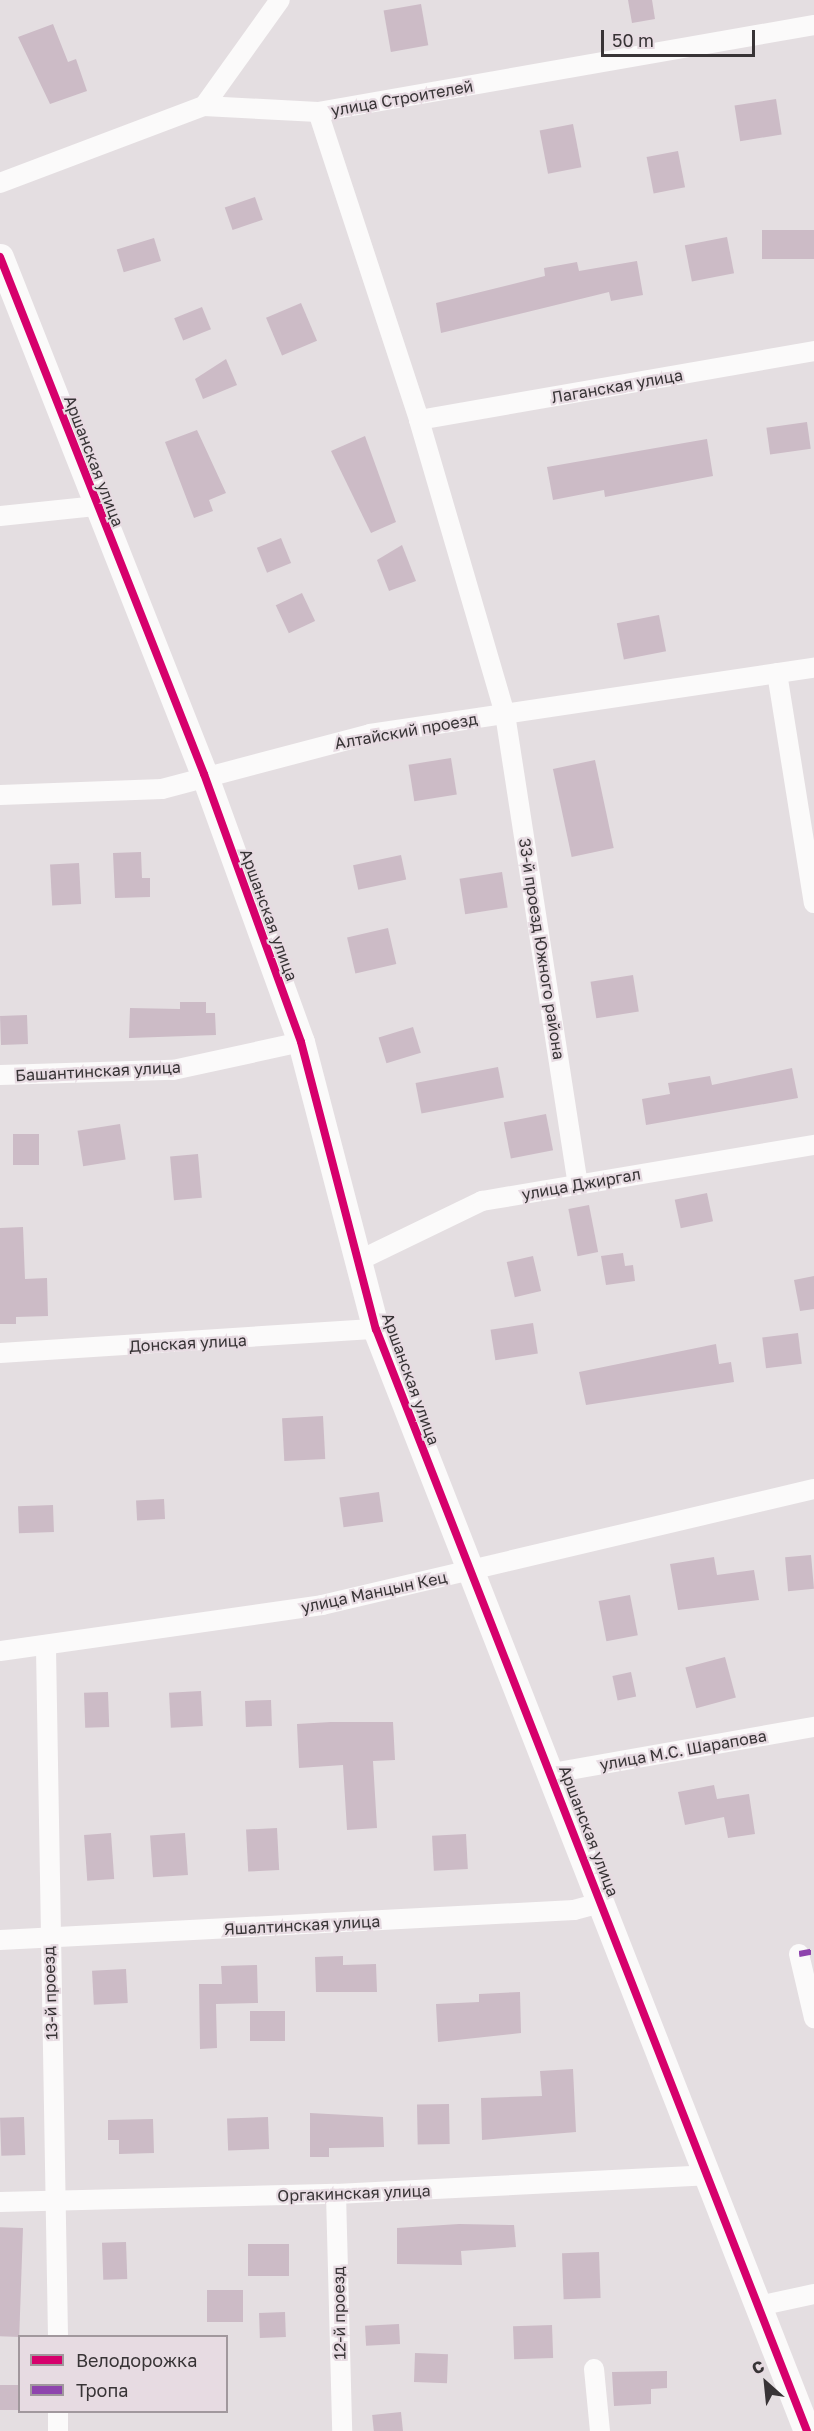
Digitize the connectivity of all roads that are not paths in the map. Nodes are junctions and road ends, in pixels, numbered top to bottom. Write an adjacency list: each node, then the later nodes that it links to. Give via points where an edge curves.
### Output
1 (280, 0): 3 (street)
2 (814, 25): 4 (street, улица Строителей)
3 (204, 106): 4 (street, улица Строителей); 5 (street, улица Строителей)
4 (318, 112): 8 (street)
5 (0, 183)
6 (0, 258): 9 (street, Аршанская улица)
7 (814, 351): 8 (street, Лаганская улица)
8 (419, 420): 13 (street)
9 (97, 506): 10 (street); 14 (street, Аршанская улица)
10 (0, 516)
11 (814, 668): 12 (street, Алтайский проезд)
12 (777, 673): 13 (street, Алтайский проезд); 16 (street)
13 (505, 714): 14 (street, Алтайский проезд, via 370,734); 20 (street, 33-й проезд Южного района)
14 (204, 774): 15 (street, Алтайский проезд, via 162,789); 17 (street, Аршанская улица)
15 (0, 795)
16 (814, 903)
17 (301, 1042): 18 (street, Башантинская улица, via 173,1070); 21 (street, Аршанская улица)
18 (0, 1075)
19 (814, 1145): 20 (street, улица Джиргал)
20 (579, 1184): 21 (street, улица Джиргал, via 482,1201)
21 (360, 1260): 22 (street, Аршанская улица)
22 (376, 1329): 23 (street, Донская улица); 25 (street, Аршанская улица)
23 (0, 1353)
24 (814, 1489): 25 (street, улица Манцын Кец)
25 (470, 1571): 26 (street, улица Манцын Кец, via 322,1605); 29 (street, Аршанская улица)
26 (46, 1649): 27 (street, улица Манцын Кец); 31 (street, 13-й проезд)
27 (0, 1651)
28 (814, 1727): 29 (street, улица М.С. Шарапова)
29 (552, 1773): 30 (street, Аршанская улица)
30 (603, 1902): 31 (street, Яшалтинская улица, via 574,1910); 35 (street, Аршанская улица)
31 (48, 1939): 32 (street, Яшалтинская улица); 38 (street, 13-й проезд)
32 (0, 1940)
33 (799, 1954): 34 (street)
34 (814, 2018)
35 (707, 2175): 36 (street, Оргакинская улица); 40 (street, Аршанская улица)
36 (336, 2194): 38 (street, Оргакинская улица); 45 (street, 12-й проезд)
37 (0, 2202): 38 (street, Оргакинская улица)
38 (57, 2202): 41 (street, 13-й проезд)
39 (814, 2294): 40 (street)
40 (759, 2306): 47 (street, Аршанская улица)
41 (58, 2335)
42 (594, 2368): 46 (street)
43 (58, 2413): 44 (street)
44 (58, 2431)
45 (342, 2431)
46 (600, 2431)
47 (807, 2431)

